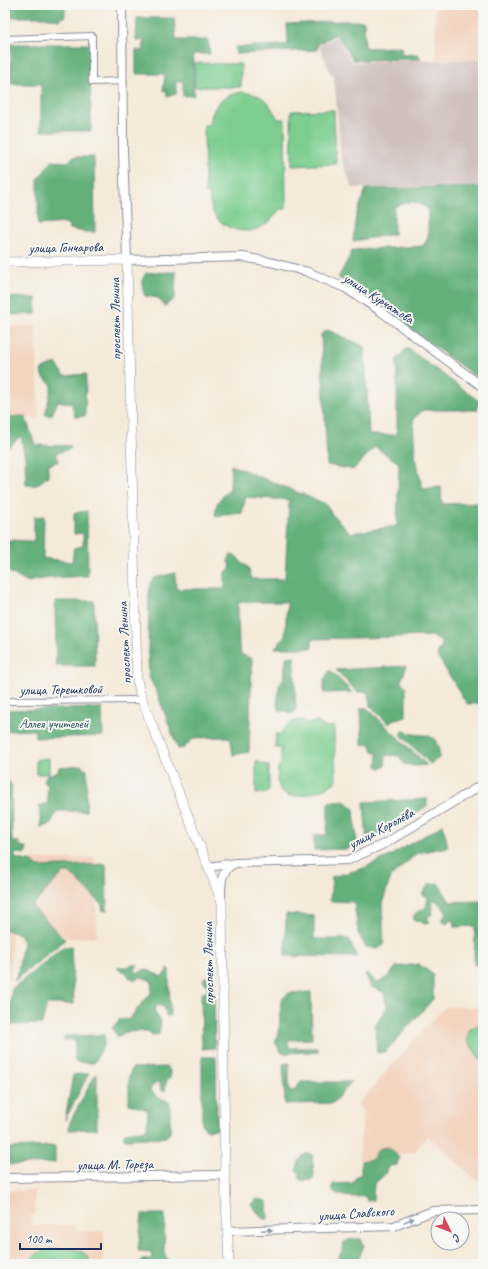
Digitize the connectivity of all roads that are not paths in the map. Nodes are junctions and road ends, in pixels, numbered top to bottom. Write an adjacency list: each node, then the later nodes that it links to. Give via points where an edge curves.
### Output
1 (122, 5): 3 (street, проспект Ленина)
2 (5, 39): 3 (street, via 92,36 92,82)
3 (122, 81): 4 (street, проспект Ленина)
4 (128, 260): 5 (main road, улица Гончарова); 6 (street, улица Курчатова, via 243,258 308,272 345,288); 7 (main road, проспект Ленина, via 137,680)
5 (5, 262)
6 (483, 387)
7 (142, 700): 8 (street, улица Терешковой); 11 (main road, проспект Ленина)
8 (5, 702)
9 (483, 784): 10 (street, улица Королёва, via 384,844 348,860)
10 (236, 863): 11 (street, улица Королёва); 12 (street, via 227,868 223,876)
11 (208, 867): 12 (main road, проспект Ленина)
12 (222, 902): 13 (main road, проспект Ленина)
13 (225, 1175): 14 (street, улица М. Тореза); 16 (main road, проспект Ленина)
14 (5, 1178)
15 (483, 1210): 16 (street, улица Славского, one-way to 15, via 394,1226 433,1211)
16 (228, 1231): 17 (main road, проспект Ленина)
17 (229, 1264)

